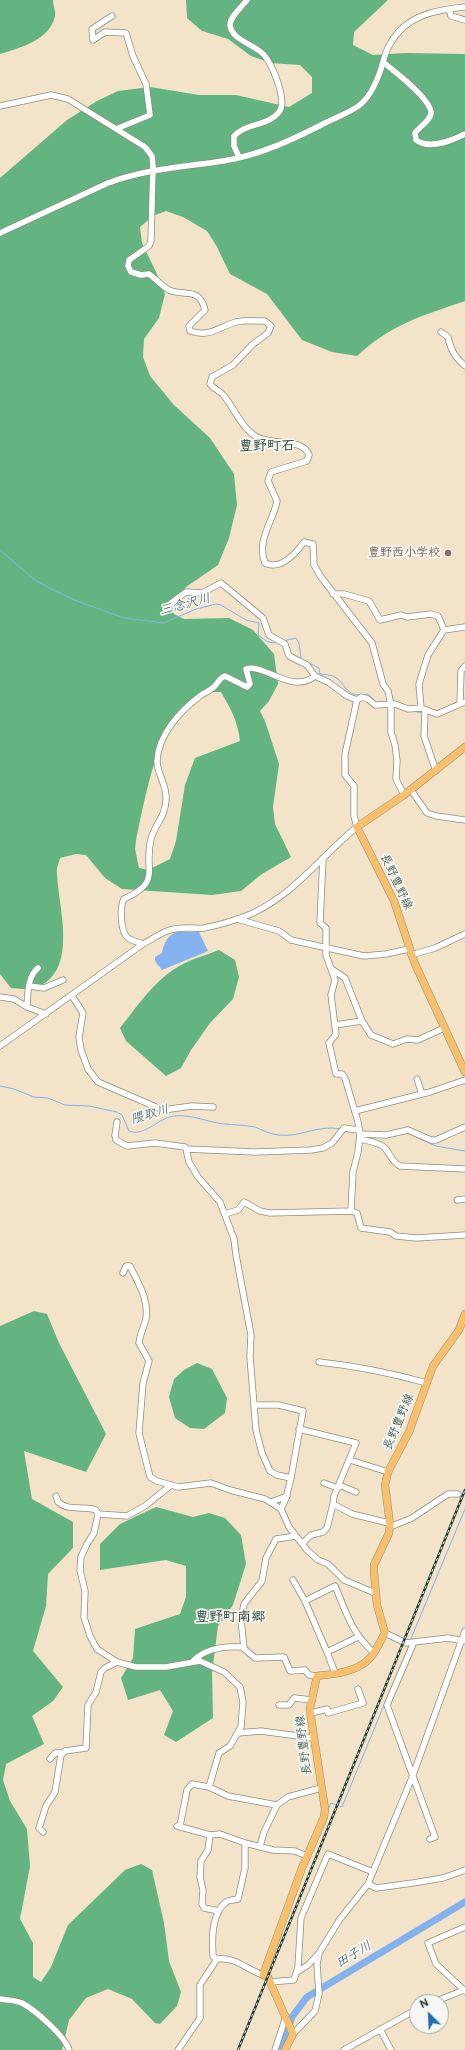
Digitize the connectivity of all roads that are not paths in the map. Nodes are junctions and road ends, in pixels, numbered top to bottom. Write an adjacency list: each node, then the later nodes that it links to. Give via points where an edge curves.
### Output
1 (247, 0): 10 (street, via 231,20 231,28 264,55 279,87 282,105 274,116 234,136 234,146)
2 (465, 7): 3 (street)
3 (449, 9): 5 (street, via 451,16); 6 (street, via 430,12 407,24 390,44)
4 (112, 16): 8 (street, via 92,30 93,40 105,32 126,32 133,56 146,84 150,115)
5 (465, 20)
6 (383, 62): 9 (street, via 423,97 430,111 426,122 415,133 417,141 436,144); 10 (street, via 370,93 357,107 296,138 258,153)
7 (0, 106): 8 (street, via 56,96 75,102)
8 (116, 129): 11 (street, via 149,151)
9 (465, 134)
10 (239, 157): 11 (street)
11 (152, 170): 12 (street, via 108,183); 15 (street, via 151,241 149,246 129,260 129,269 134,274 149,274 172,291 199,297 205,310 189,326 190,331 207,333 236,322 269,322 268,333 252,345 234,365 212,377 210,384 224,396 253,434 264,440 300,445 306,449 309,455 306,461 271,472 268,481 277,501 262,543 262,553 265,562 277,564 296,554 304,542 312,542 314,565)
12 (0, 233)
13 (442, 332): 14 (street, via 448,337 454,356)
14 (465, 366)
15 (333, 594): 18 (street, via 344,594 369,601 380,620 401,615 438,616); 23 (street, via 372,643)
16 (171, 603): 20 (street, via 186,592 202,593 221,583 263,618 269,634 285,644 289,656 306,665)
17 (465, 627): 18 (street)
18 (444, 630): 24 (street, via 428,655 419,684)
19 (465, 666): 22 (street, via 461,672)
20 (315, 676): 21 (street); 34 (street, via 294,681 276,678 249,668 246,669 250,684 247,687 225,676 188,706 170,727 158,759 166,801 151,840 148,880 141,891 124,900 122,905 124,933 127,938)
21 (357, 700): 23 (street, via 362,697 375,705); 30 (street, via 345,754 345,775 354,786 354,816)
22 (462, 703): 24 (street, via 437,714)
23 (391, 705): 24 (street); 28 (street, via 391,732 397,761 396,779)
24 (424, 712): 26 (street, via 424,736)
25 (465, 747): 26 (main road)
26 (436, 771): 27 (main road)
27 (411, 790): 28 (main road); 29 (street, via 427,812 436,816)
28 (404, 795): 30 (main road)
29 (465, 820)
30 (357, 827): 31 (street); 36 (main road, 長野豊野線, via 394,901)
31 (323, 858): 32 (street, via 290,891 270,904); 35 (street, via 320,923 326,928)
32 (237, 919): 34 (street, via 202,928 168,930); 35 (street, via 278,931 291,940)
33 (465, 934): 36 (street, via 435,948)
34 (143, 944): 41 (street)
35 (325, 949): 36 (street, via 364,956); 38 (street)
36 (410, 952): 47 (main road, 長野豊野線)
37 (38, 968): 40 (street, via 33,972)
38 (332, 970): 45 (street, via 345,978); 46 (street, via 336,980 331,996)
39 (63, 980): 40 (street, via 44,988)
40 (29, 986): 43 (street)
41 (72, 996): 44 (street); 53 (street, via 82,1013 79,1037 83,1057 95,1080 163,1110 192,1106)
42 (0, 997): 43 (street, via 14,999)
43 (27, 1007): 44 (street)
44 (46, 1014): 48 (street)
45 (362, 1021): 46 (street); 47 (street, via 371,1035 392,1044 407,1039 418,1040)
46 (335, 1025): 54 (street, via 336,1034 329,1043 336,1074 342,1074 345,1078)
47 (444, 1028): 49 (main road, 長野豊野線)
48 (0, 1046)
49 (465, 1072)
50 (417, 1079): 52 (street)
51 (465, 1080): 52 (street)
52 (422, 1094): 54 (street)
53 (213, 1107)
54 (355, 1112): 57 (street)
55 (117, 1122): 58 (street, via 116,1140 128,1146 155,1143)
56 (465, 1127): 57 (street, via 436,1140 408,1130 386,1135)
57 (359, 1134): 58 (street, via 344,1128 332,1143 311,1150 255,1152); 59 (street, via 384,1148 395,1164 400,1166); 62 (street)
58 (186, 1149): 63 (street, via 189,1162 198,1177 220,1202)
59 (465, 1169)
60 (465, 1199): 61 (street)
61 (457, 1200)
62 (351, 1211): 63 (street, via 270,1213 260,1211 244,1202 238,1210); 64 (street, via 357,1213 360,1228 390,1232 396,1236 416,1238)
63 (225, 1214): 69 (street, via 234,1239 251,1335 250,1357)
64 (465, 1235)
65 (123, 1273): 75 (street, via 126,1266 130,1266 146,1304 146,1319 139,1343 148,1358 148,1365 143,1383 139,1433 147,1471 152,1479)
66 (465, 1314): 68 (main road, 長野豊野線, via 459,1330 433,1366)
67 (319, 1362): 68 (street, via 389,1372)
68 (427, 1383): 72 (main road, 長野豊野線, via 409,1432)
69 (256, 1405): 70 (street, via 279,1405 303,1411); 73 (street, via 256,1430 270,1471)
70 (299, 1429): 71 (street, via 356,1443); 73 (street)
71 (350, 1460): 72 (street); 76 (street)
72 (388, 1472): 85 (main road, 長野豊野線, via 385,1485)
73 (291, 1478): 80 (street)
74 (324, 1483): 76 (street)
75 (171, 1485): 81 (street, via 183,1487 211,1483 259,1496); 84 (street, via 145,1506 127,1516)
76 (338, 1487): 77 (street); 82 (street)
77 (356, 1492)
78 (458, 1494): 85 (street, via 448,1494 417,1515)
79 (56, 1496): 84 (street, via 62,1506 71,1509 92,1509)
80 (287, 1496): 81 (street); 83 (street)
81 (271, 1502): 83 (street)
82 (333, 1504): 85 (street, via 352,1514); 87 (street, via 327,1528 323,1532 311,1535)
83 (281, 1509): 86 (street)
84 (98, 1514): 102 (street, via 96,1527 84,1550 80,1566 85,1591 84,1616 97,1648)
85 (389, 1525): 91 (main road, 長野豊野線, via 387,1540 374,1565)
86 (296, 1536): 87 (street); 98 (street, via 276,1539 266,1558 262,1581 244,1604 241,1620)
87 (302, 1544): 89 (street)
88 (293, 1580): 92 (street)
89 (344, 1580): 90 (street); 91 (street)
90 (335, 1586): 92 (street); 95 (street)
91 (375, 1593): 94 (main road, 長野豊野線)
92 (305, 1601): 99 (street)
93 (465, 1631): 96 (street)
94 (386, 1633): 97 (street); 100 (main road)
95 (358, 1637): 99 (street); 100 (street)
96 (463, 1640): 97 (street, via 448,1638); 113 (street)
97 (414, 1643): 113 (street, via 387,1705)
98 (244, 1648): 101 (street, via 224,1646 207,1652); 104 (street, via 255,1658 284,1657 290,1671 305,1670 309,1675)
99 (327, 1652): 103 (street)
100 (374, 1653): 103 (main road, via 359,1666)
101 (193, 1661): 102 (street, via 146,1668); 109 (street, via 200,1661 219,1669 240,1687 243,1702)
102 (117, 1662): 111 (street, via 101,1672 96,1692 88,1706 86,1748)
103 (335, 1674): 104 (main road)
104 (317, 1676): 106 (main road, 長野豊野線)
105 (358, 1689): 108 (street, via 363,1703 328,1713 327,1709)
106 (312, 1700): 107 (street, via 294,1698 289,1705); 108 (main road, 長野豊野線)
107 (279, 1705)
108 (311, 1713): 110 (main road, 長野豊野線)
109 (238, 1733): 110 (street, via 261,1731); 114 (street, via 230,1746 219,1753)
110 (313, 1738): 115 (main road, 長野豊野線)
111 (64, 1753): 112 (street, via 55,1753); 117 (street, via 61,1755 55,1792 46,1806 39,1828)
112 (50, 1759)
113 (413, 1774): 119 (street, via 435,1837); 124 (street)
114 (209, 1787): 116 (street, via 228,1796); 118 (street, via 192,1784 187,1790 178,1826)
115 (321, 1788): 116 (street, via 288,1797); 122 (main road, 長野豊野線, via 324,1817)
116 (277, 1804): 121 (street)
117 (43, 1832)
118 (210, 1835): 120 (street, via 220,1834); 126 (street, via 208,1850 201,1861 202,1904 204,1908)
119 (430, 1839)
120 (245, 1843): 121 (street); 126 (street, via 244,1868 238,1899 226,1902)
121 (260, 1846): 122 (street, via 273,1850 295,1851)
122 (308, 1856): 131 (main road, 長野豊野線)
123 (465, 1870): 125 (street, via 443,1878 420,1882 376,1888)
124 (373, 1872): 125 (street); 130 (street, via 328,1854 301,1918)
125 (368, 1884): 128 (street, via 340,1919)
126 (219, 1911): 129 (street, via 212,1935 213,1956)
127 (465, 1927): 133 (street, via 428,1943 436,1964)
128 (319, 1953): 130 (street); 139 (street, via 319,1994 314,2011)
129 (217, 1959): 131 (street, via 228,1958); 141 (street, via 202,1981 200,2018)
130 (297, 1972): 132 (street, via 294,1980 289,1982)
131 (263, 1975): 132 (main road)
132 (270, 1982): 137 (main road)
133 (464, 1991): 134 (street)
134 (449, 1996)
135 (0, 1999): 140 (street, via 14,2000 28,2007 61,2037)
136 (409, 2013): 138 (street)
137 (286, 2017): 139 (main road); 142 (street)
138 (380, 2029): 144 (street); 145 (street)
139 (294, 2034): 143 (main road)
140 (69, 2050)
141 (178, 2050)
142 (275, 2050)
143 (285, 2050)
144 (344, 2050)
145 (391, 2050)

